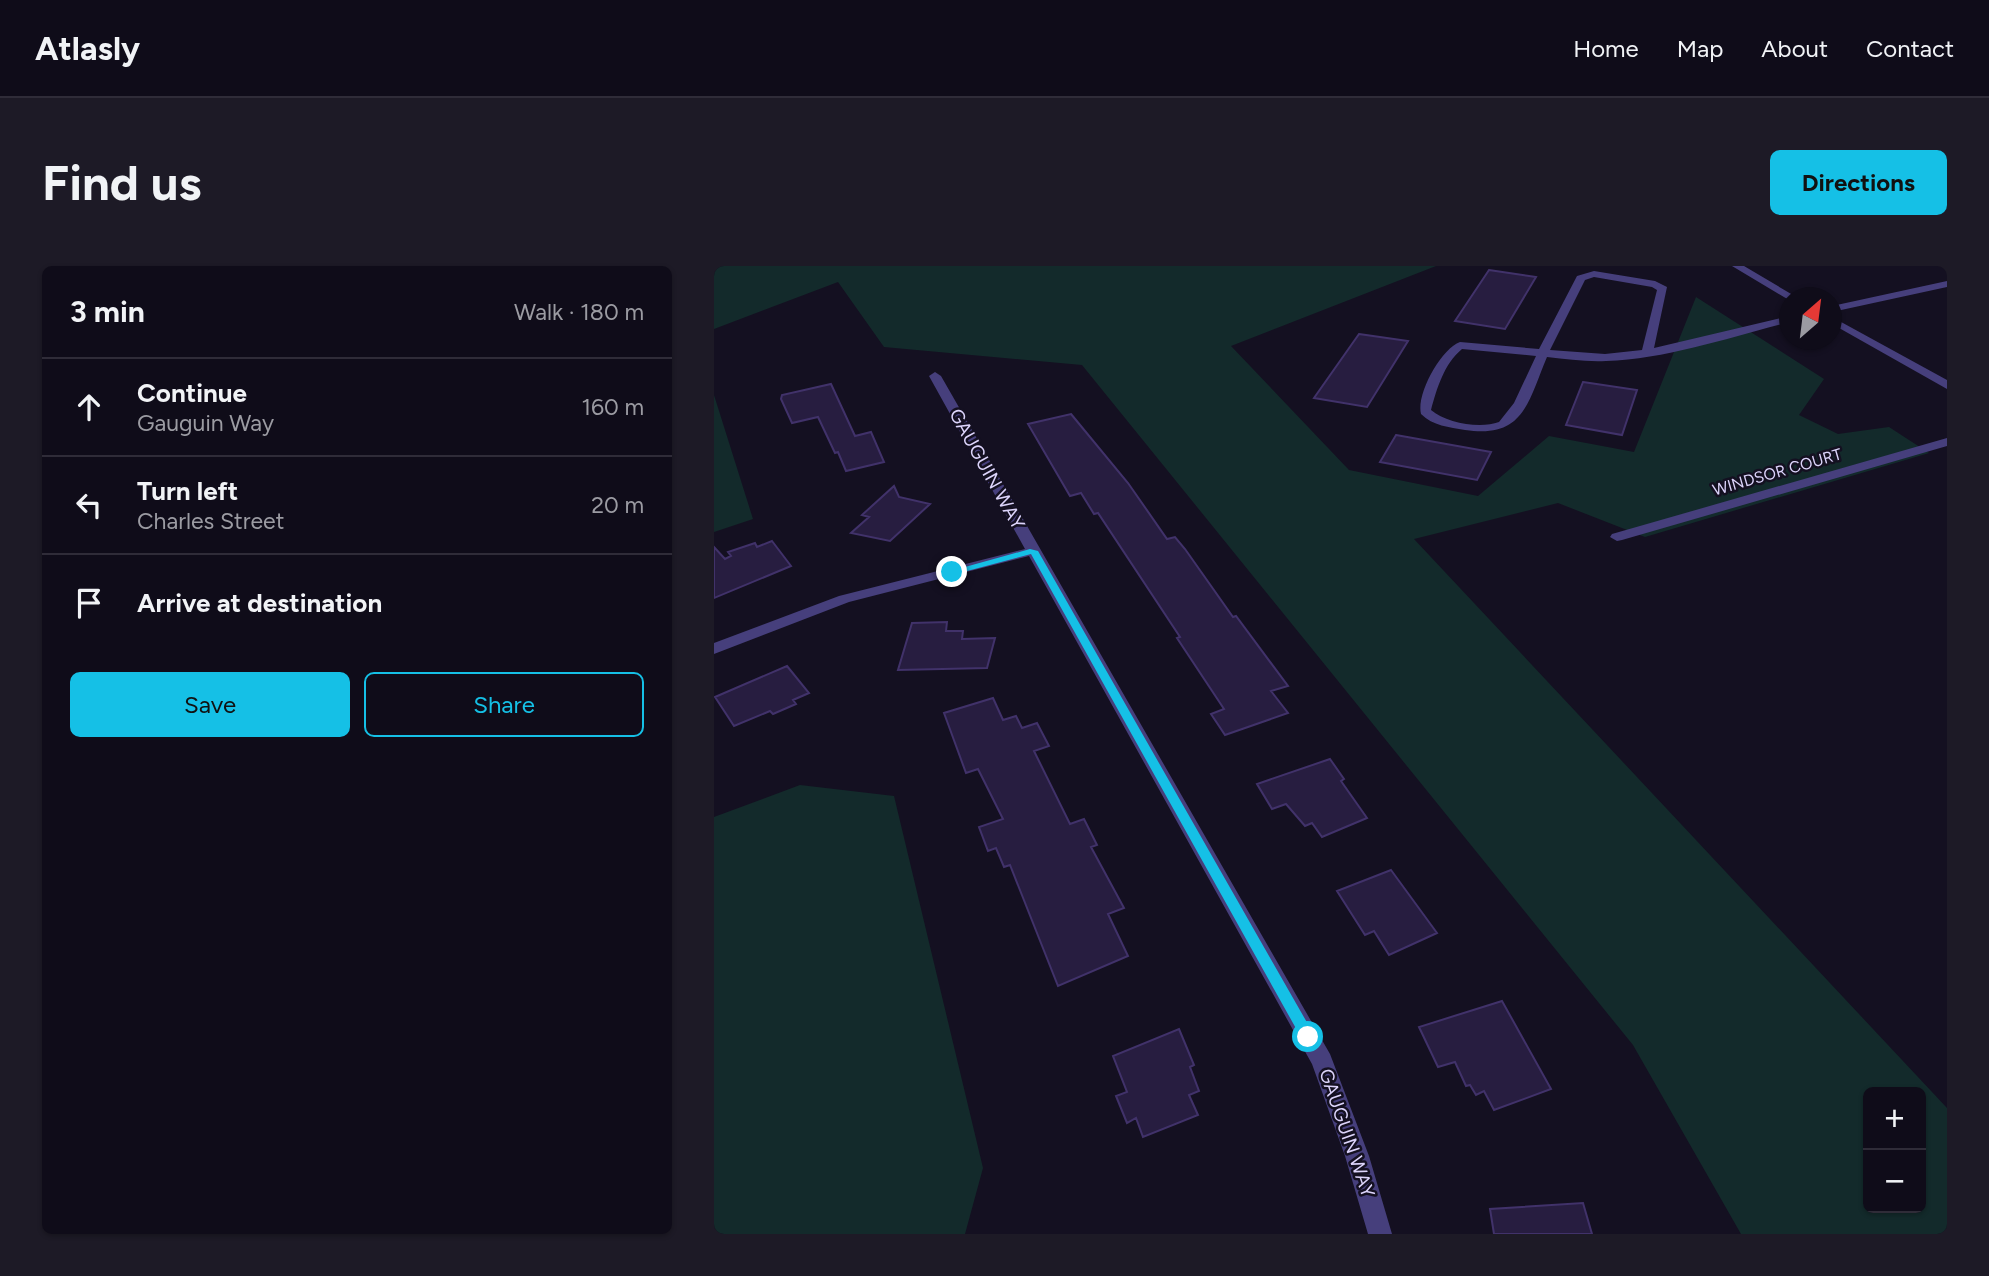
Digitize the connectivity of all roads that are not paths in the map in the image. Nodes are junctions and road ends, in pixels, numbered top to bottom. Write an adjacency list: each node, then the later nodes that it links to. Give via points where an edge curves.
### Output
1 (1737, 266): 3 (street)
2 (1947, 284): 4 (street)
3 (1779, 290)
4 (1842, 307)
5 (1779, 321): 7 (street)
6 (1842, 326): 10 (street)
7 (1648, 351): 8 (street, via 1613,357); 8 (street, via 1664,289 1594,274 1581,278)
8 (1543, 353): 8 (street, via 1460,345 1450,351 1425,411 1450,424 1491,429 1504,425 1513,416)
9 (935, 376): 13 (street, GAUGUIN WAY)
10 (1947, 385)
11 (1947, 442): 12 (street, WINDSOR COURT)
12 (1617, 537)
13 (1033, 551): 14 (street, via 844,600); 15 (street, GAUGUIN WAY, via 1322,1061)
14 (714, 649)
15 (1380, 1234)

